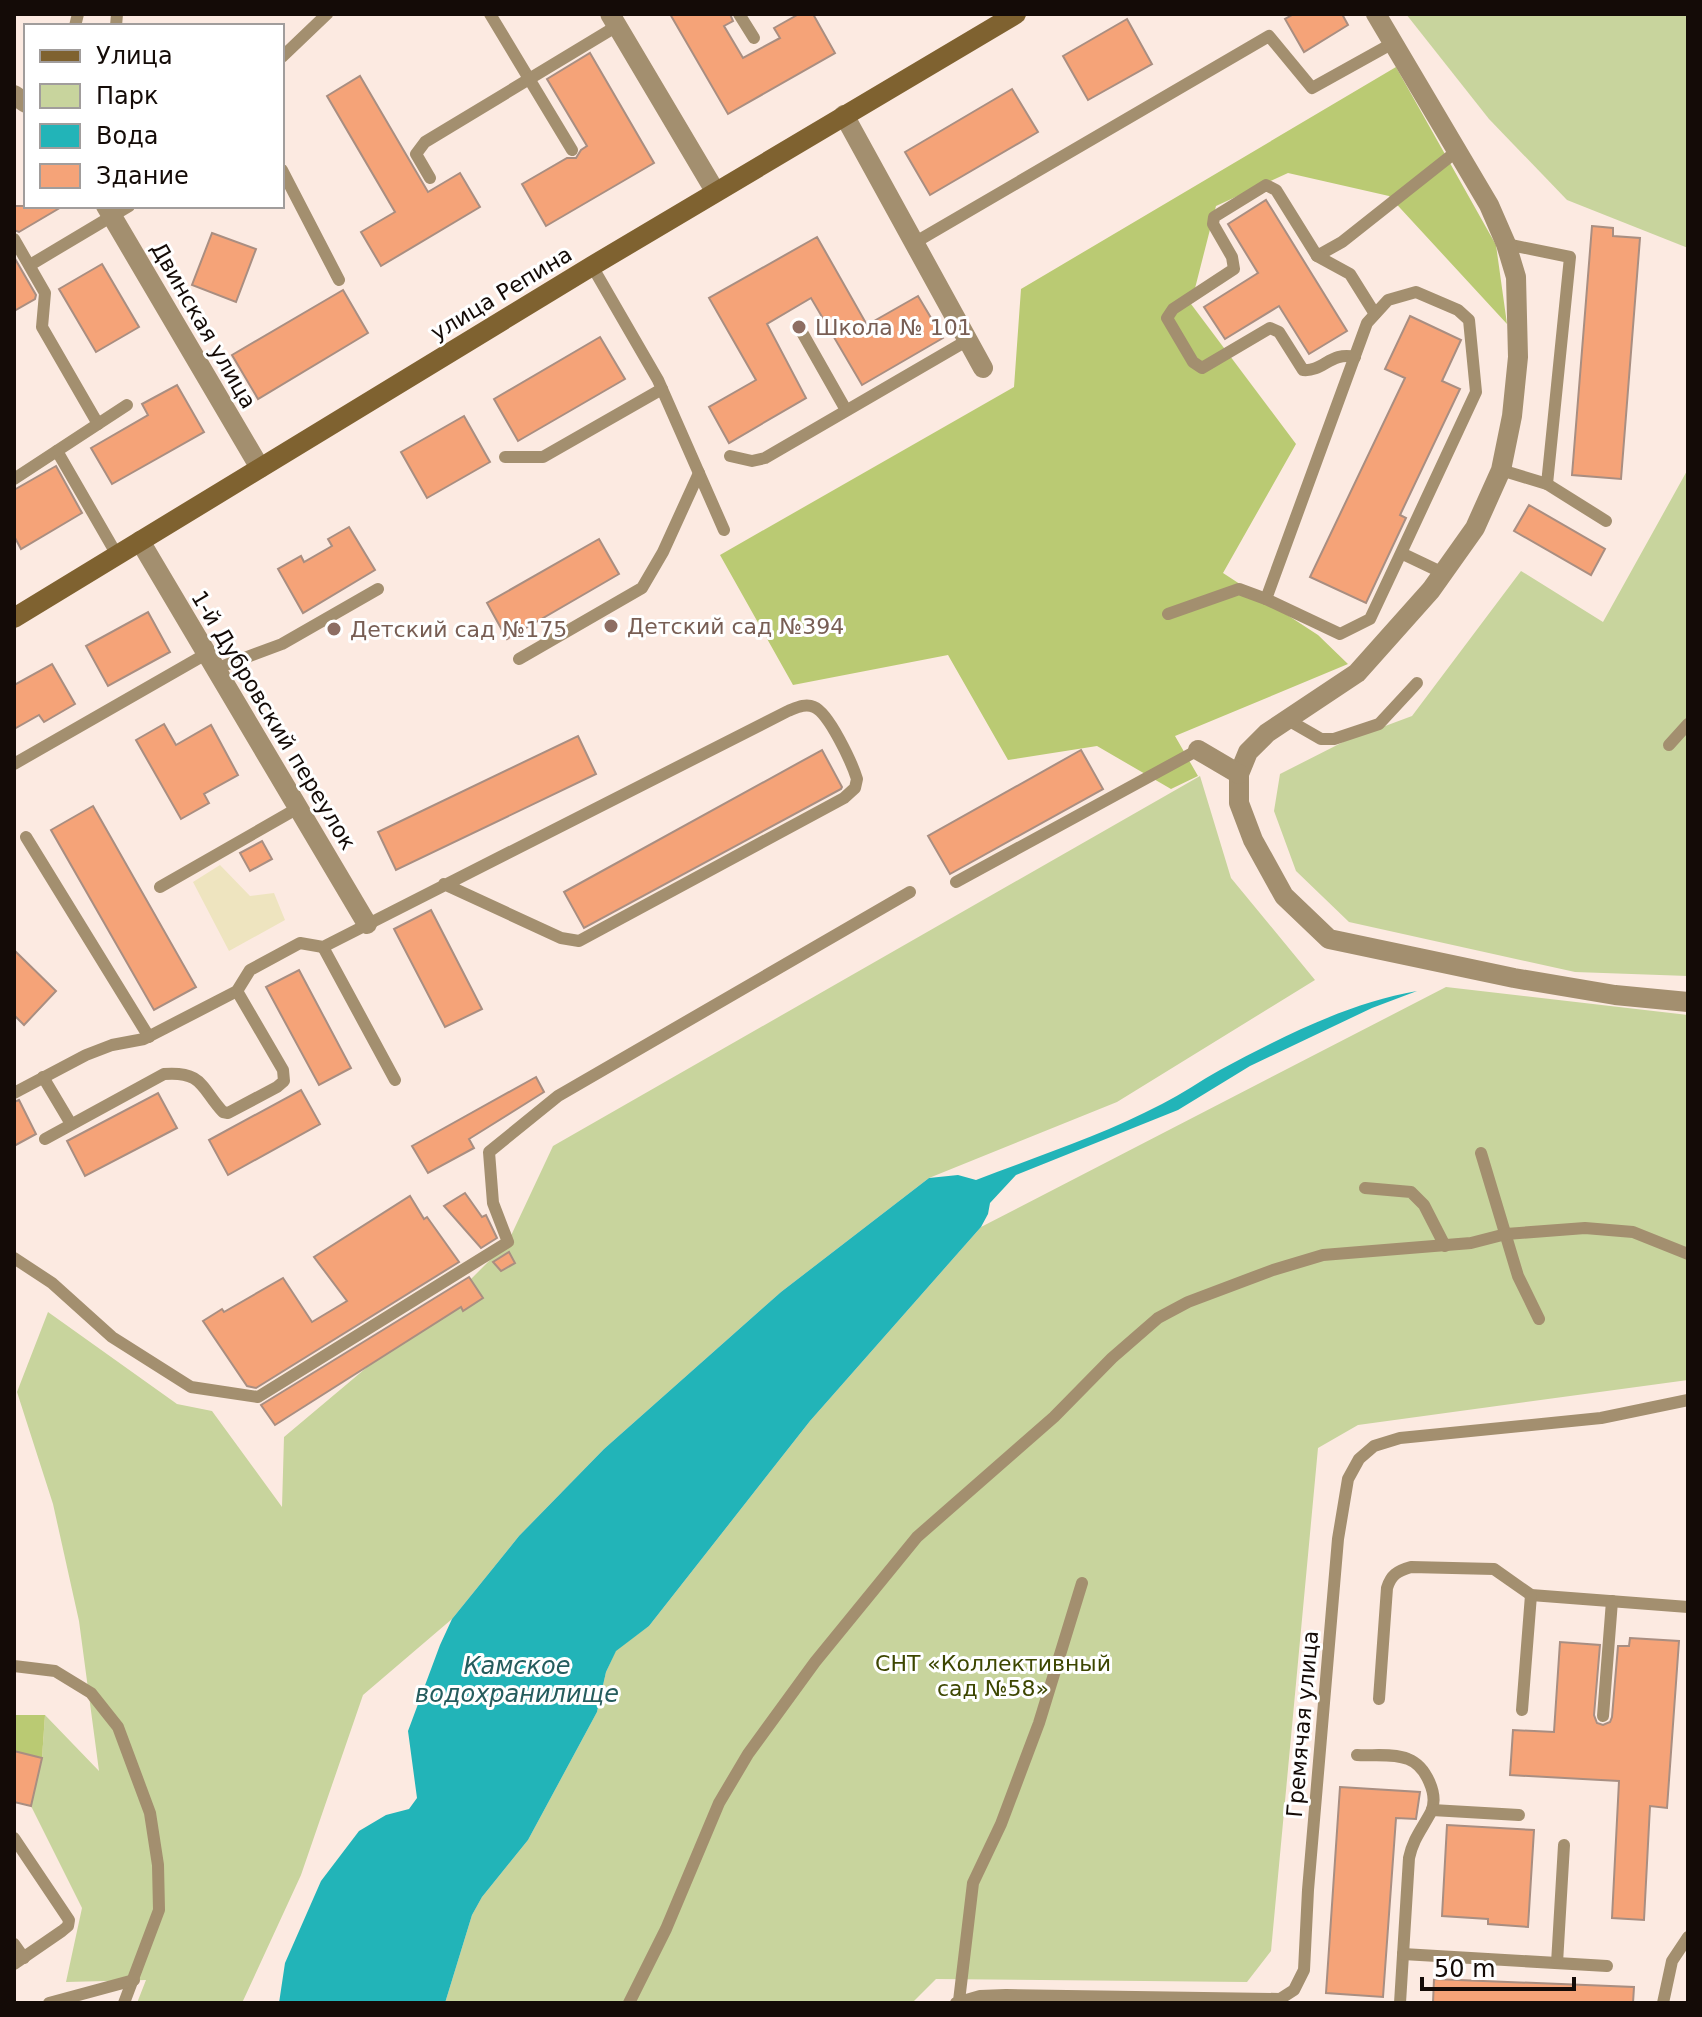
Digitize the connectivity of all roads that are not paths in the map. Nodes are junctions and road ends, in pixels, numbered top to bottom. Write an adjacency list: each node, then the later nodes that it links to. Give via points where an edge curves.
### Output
1 (327, 14): 9 (lane)
2 (490, 14): 10 (lane)
3 (739, 14): 7 (lane)
4 (1016, 14): 11 (main road, улица Репина)
5 (1376, 14): 8 (street)
6 (613, 17): 10 (lane); 16 (street)
7 (754, 38)
8 (1393, 43): 13 (street); 19 (lane, via 1312,88 1269,36)
9 (284, 55)
10 (530, 79): 12 (lane); 15 (lane, via 418,148 416,154)
11 (844, 115): 16 (main road, улица Репина); 19 (street)
12 (572, 150)
13 (1457, 151): 20 (street); 21 (lane)
14 (284, 174): 24 (lane)
15 (430, 178)
16 (715, 191): 23 (main road, улица Репина)
17 (116, 209): 22 (lane); 37 (street, Двинская улица)
18 (14, 239): 22 (lane)
19 (914, 243): 27 (street)
20 (1506, 244): 38 (street, via 1516,277 1518,357); 41 (lane, via 1570,257)
21 (1317, 256): 25 (lane, via 1350,274); 28 (lane, via 1276,190 1266,185 1214,217 1234,269 1167,318 1202,368 1270,328 1279,332 1303,370 1340,355)
22 (30, 265): 33 (lane, via 45,293 42,327)
23 (592, 266): 30 (lane); 37 (main road, улица Репина)
24 (339, 280)
25 (1375, 314): 28 (lane); 45 (lane, via 1388,300 1416,292 1458,310 1471,327 1476,392)
26 (799, 327): 32 (lane)
27 (968, 340): 29 (street); 32 (lane)
28 (1355, 357): 49 (lane)
29 (983, 368)
30 (662, 389): 36 (lane, via 543,457); 39 (lane)
31 (127, 405): 33 (lane)
32 (846, 410): 35 (lane, via 758,460)
33 (98, 424): 34 (lane)
34 (57, 451): 40 (lane); 46 (lane)
35 (730, 456)
36 (505, 457)
37 (260, 468): 44 (main road, улица Репина)
38 (1501, 470): 41 (lane); 47 (street, via 1475,528)
39 (699, 473): 43 (lane); 52 (lane, via 642,588)
40 (14, 479)
41 (1547, 484): 42 (lane)
42 (1606, 521)
43 (724, 530)
44 (140, 541): 46 (main road, улица Репина); 53 (street, 1-й Дубровский переулок)
45 (1401, 553): 47 (lane); 49 (lane, via 1370,619 1340,634)
46 (117, 555): 51 (main road, улица Репина)
47 (1443, 573): 55 (street, via 1357,673)
48 (378, 589): 53 (lane, via 282,644)
49 (1266, 599): 50 (lane, via 1239,589)
50 (1168, 614)
51 (14, 618)
52 (519, 659)
53 (211, 662): 59 (lane); 61 (street, 1-й Дубровский переулок)
54 (1417, 683): 55 (lane, via 1379,724 1346,736 1321,739)
55 (1288, 720): 60 (street, via 1248,752)
56 (1688, 724): 57 (lane)
57 (1669, 745)
58 (1198, 750): 60 (street); 63 (lane)
59 (14, 764)
60 (1239, 774): 70 (street, via 1239,803 1261,854 1284,896 1329,939 1528,980)
61 (298, 808): 65 (lane); 67 (street, 1-й Дубровский переулок)
62 (26, 837): 71 (lane)
63 (956, 882)
64 (444, 884): 64 (lane, via 803,706 825,716 857,779 844,798 579,941 561,938); 67 (lane)
65 (160, 887)
66 (910, 892): 82 (lane, via 558,1096 489,1152 493,1203 508,1242 258,1397 191,1387 112,1337 52,1283)
67 (367, 924): 68 (lane)
68 (323, 947): 69 (lane, via 300,943 250,970); 73 (lane)
69 (237, 991): 71 (lane); 75 (lane, via 283,1070 284,1081 277,1087 228,1113 202,1082 180,1073 164,1074)
70 (1688, 1002)
71 (149, 1037): 72 (lane, via 99,1050)
72 (43, 1077): 74 (lane); 75 (lane)
73 (395, 1080)
74 (14, 1093)
75 (71, 1124): 76 (lane)
76 (45, 1139)
77 (1481, 1153): 79 (lane)
78 (1365, 1188): 80 (lane, via 1411,1192 1424,1205)
79 (1506, 1234): 80 (lane); 81 (lane, via 1585,1228 1633,1232); 83 (lane, via 1518,1276)
80 (1445, 1246): 108 (lane, via 1323,1255 1188,1302 1158,1318 917,1537 748,1754 719,1803)
81 (1688, 1254)
82 (14, 1258)
83 (1539, 1319)
84 (1688, 1400): 105 (lane, Гремячая улица, via 1601,1418 1400,1438 1374,1446 1359,1459 1348,1479 1338,1539 1304,1970 1294,1990 1280,1999 1006,1995)
85 (1082, 1583): 105 (lane, via 1039,1723 973,1883)
86 (1531, 1595): 87 (lane); 90 (lane, via 1494,1569 1398,1571 1387,1588); 91 (lane)
87 (1612, 1601): 88 (lane); 92 (lane)
88 (1688, 1607)
89 (14, 1666): 104 (lane, via 55,1671 91,1693 118,1727 150,1813 158,1865 159,1910)
90 (1379, 1699)
91 (1522, 1710)
92 (1603, 1716)
93 (1357, 1755): 94 (lane, via 1412,1761 1432,1786)
94 (1432, 1810): 95 (lane); 100 (lane, via 1412,1844)
95 (1519, 1815)
96 (14, 1838): 101 (lane, via 69,1920 62,1931)
97 (1564, 1845): 102 (lane)
98 (1688, 1937): 110 (lane, via 1672,1961)
99 (14, 1944): 101 (lane)
100 (1403, 1954): 102 (lane); 109 (lane)
101 (19, 1961)
102 (1557, 1963): 103 (lane)
103 (1607, 1966)
104 (134, 1980): 106 (lane); 107 (lane)
105 (958, 2002)
106 (49, 2003)
107 (124, 2003)
108 (629, 2003)
109 (1400, 2003)
110 (1663, 2003)

